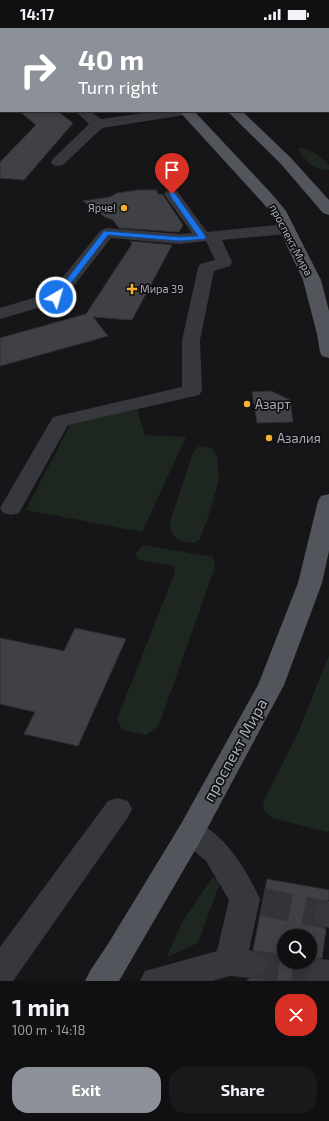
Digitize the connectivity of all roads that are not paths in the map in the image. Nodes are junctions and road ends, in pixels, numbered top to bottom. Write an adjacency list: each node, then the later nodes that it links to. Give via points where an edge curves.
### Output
1 (83, 112): 5 (lane)
2 (179, 112): 5 (lane)
3 (187, 112): 9 (main road, проспект Мира, via 266,196 278,211)
4 (235, 112): 8 (main road, via 290,166)
5 (98, 124): 6 (lane)
6 (58, 162)
7 (172, 194): 10 (lane)
8 (329, 210)
9 (287, 229): 10 (lane); 12 (main road, проспект Мира, via 312,280)
10 (207, 237): 11 (lane, via 180,239 107,233 56,297); 14 (lane, via 224,262 206,268 192,340 192,391 60,421)
11 (0, 314)
12 (329, 352)
13 (329, 501): 16 (main road, проспект Мира, via 310,583 272,685)
14 (11, 508)
15 (118, 809): 18 (lane)
16 (191, 832): 17 (main road, проспект Мира); 19 (lane, via 216,852 254,900 240,963)
17 (120, 968): 22 (main road, проспект Мира)
18 (0, 973)
19 (190, 977): 23 (lane)
20 (0, 978): 21 (lane)
21 (6, 981)
22 (101, 981)
23 (156, 981)

